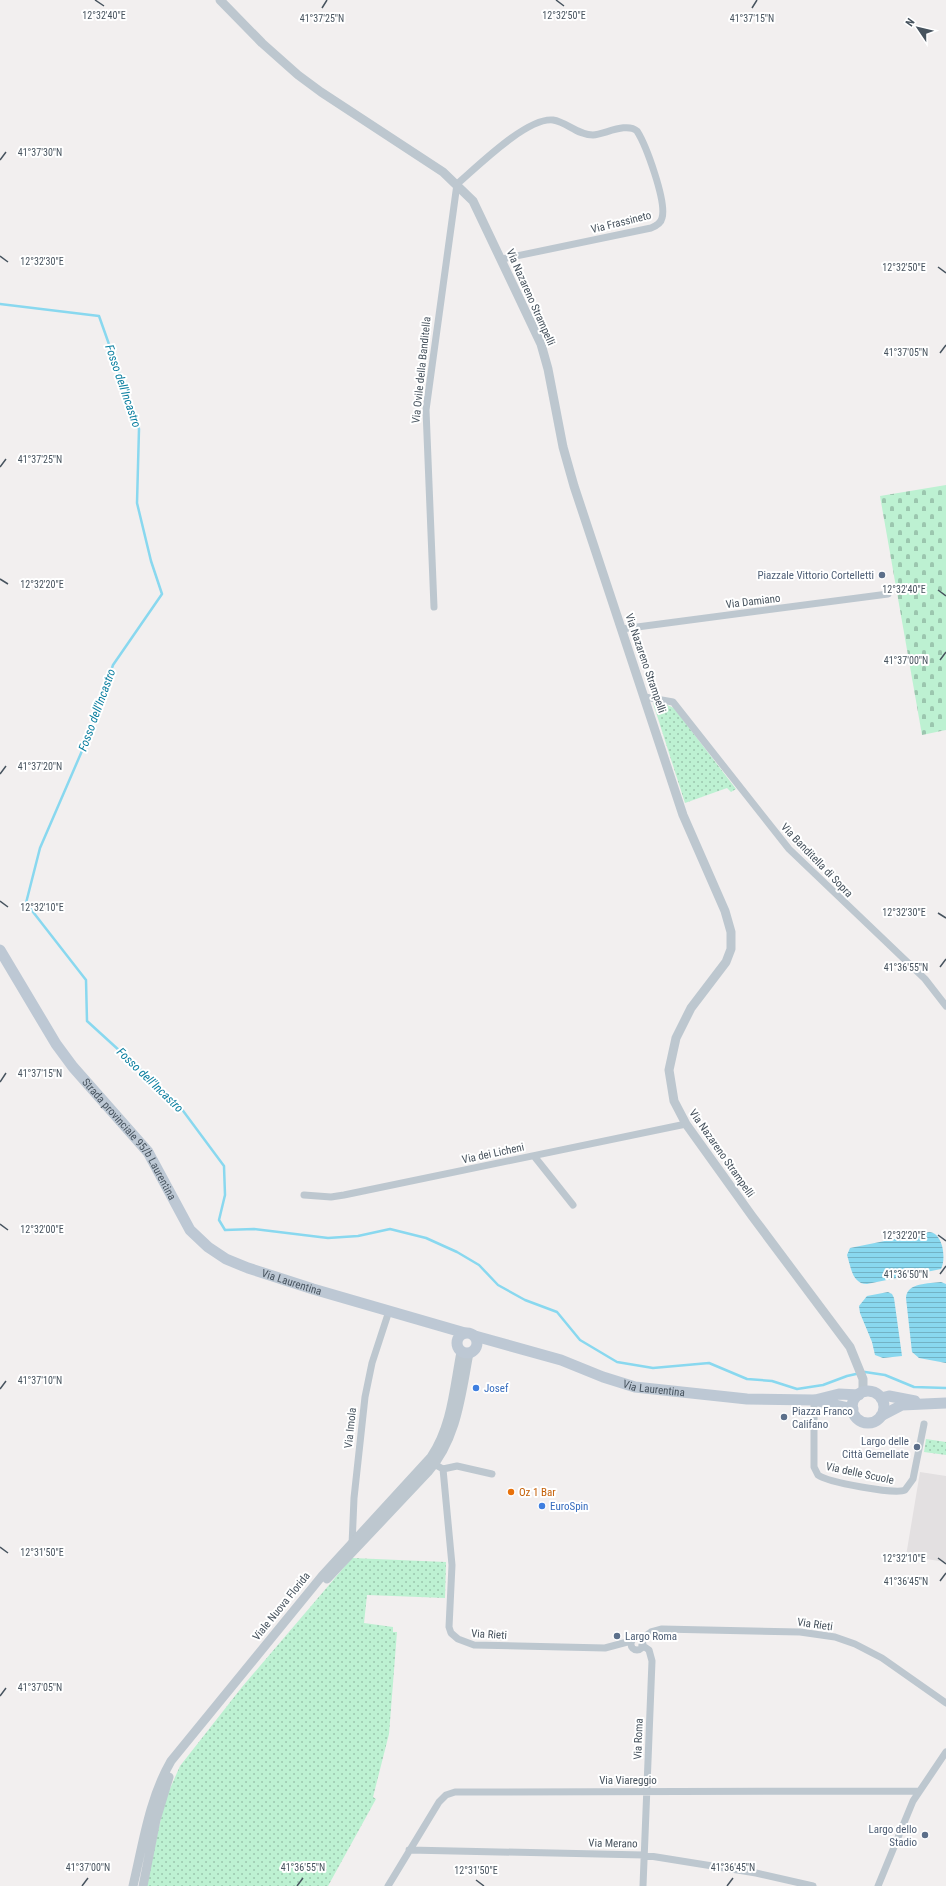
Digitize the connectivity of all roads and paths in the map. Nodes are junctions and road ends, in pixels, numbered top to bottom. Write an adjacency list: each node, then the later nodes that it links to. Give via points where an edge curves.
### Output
1 (220, 0): 2 (street, Via Nazareno Strampelli, via 262,43 311,85 437,168)
2 (457, 184): 3 (street, Via Nazareno Strampelli, via 475,204); 3 (street, Via Frassineto, via 514,136 541,121 558,121 588,135 629,128 634,128 638,132 658,185 663,215 658,225); 5 (street, Via Ovile della Banditella, via 426,410)
3 (502, 259): 6 (street, Via Nazareno Strampelli, via 545,356 569,467)
4 (888, 594): 6 (street, Via Damiano)
5 (434, 607)
6 (622, 629): 7 (street, Via Nazareno Strampelli)
7 (646, 697): 9 (street, Via Banditella di Sopra, via 673,702 789,849 925,979); 10 (street, Via Nazareno Strampelli, via 683,815 727,916 732,937 726,962 691,1008 679,1030 672,1053 669,1070 672,1092 677,1110)
8 (0, 950): 14 (main road, Strada provinciale 95/b Laurentina, via 66,1057 152,1158)
9 (946, 1006)
10 (686, 1124): 11 (street, Via dei Licheni); 20 (street, Via Nazareno Strampelli, via 850,1347 863,1379)
11 (534, 1156): 12 (street, Via dei Licheni, via 344,1195); 13 (street)
12 (304, 1195)
13 (573, 1205)
14 (190, 1230): 15 (main road, Via Laurentina, via 212,1250 237,1264)
15 (389, 1311): 16 (main road, Via Laurentina); 31 (street, Via Imola, via 372,1363 365,1397 354,1498)
16 (403, 1315): 17 (main road, Via Laurentina); 19 (main road, Via Laurentina, via 444,1333)
17 (470, 1334): 18 (main road, Via Laurentina); 19 (main road, via 477,1342); 19 (main road, via 459,1336)
18 (500, 1343): 19 (main road, Via Laurentina); 22 (main road, Via Laurentina, via 561,1360 603,1377 635,1386 747,1399)
19 (465, 1350): 28 (street, Viale Nuova Florida, via 454,1427 445,1448); 31 (street, Viale Nuova Florida, via 448,1423 438,1446)
20 (861, 1393): 21 (main road, via 873,1392); 22 (main road, Via Laurentina, via 839,1394); 25 (main road, via 853,1404)
21 (881, 1398): 23 (main road, via 894,1396); 26 (main road, via 884,1406)
22 (814, 1400): 25 (main road, Via Laurentina); 27 (street, Via delle Scuole, via 814,1467 818,1475 829,1480 896,1492 905,1490 913,1479)
23 (922, 1403): 24 (main road); 26 (main road, via 894,1408)
24 (946, 1404)
25 (853, 1409): 26 (main road, via 854,1414 862,1421 872,1422)
26 (881, 1416)
27 (924, 1424)
28 (434, 1464): 29 (street); 31 (street, Viale Nuova Florida)
29 (443, 1469): 30 (street, via 457,1466); 32 (street, Via Rieti, via 452,1565 449,1625 455,1638 471,1645 605,1648 631,1641 635,1649 641,1648)
30 (492, 1474)
31 (352, 1546): 39 (street, Viale Nuova Florida, via 298,1604 173,1758 154,1801); 40 (street, Viale Nuova Florida, via 177,1763 158,1809)
32 (642, 1642): 33 (street, Via Rieti, via 650,1632 662,1629 800,1632 834,1637 855,1644 887,1661); 35 (street, Via Roma, via 649,1650 652,1661)
33 (946, 1703)
34 (946, 1752): 36 (street)
35 (647, 1791): 36 (street, Via Viareggio); 37 (street, Via Viareggio, via 450,1793 439,1802); 38 (street, Via Roma)
36 (919, 1791): 44 (street)
37 (409, 1850): 38 (street, Via Merano); 41 (street, Via Viareggio)
38 (644, 1855): 42 (street, Via Roma); 43 (street, Via Merano, via 756,1873)
39 (133, 1886)
40 (143, 1886)
41 (388, 1886)
42 (643, 1886)
43 (813, 1886)
44 (878, 1886)

